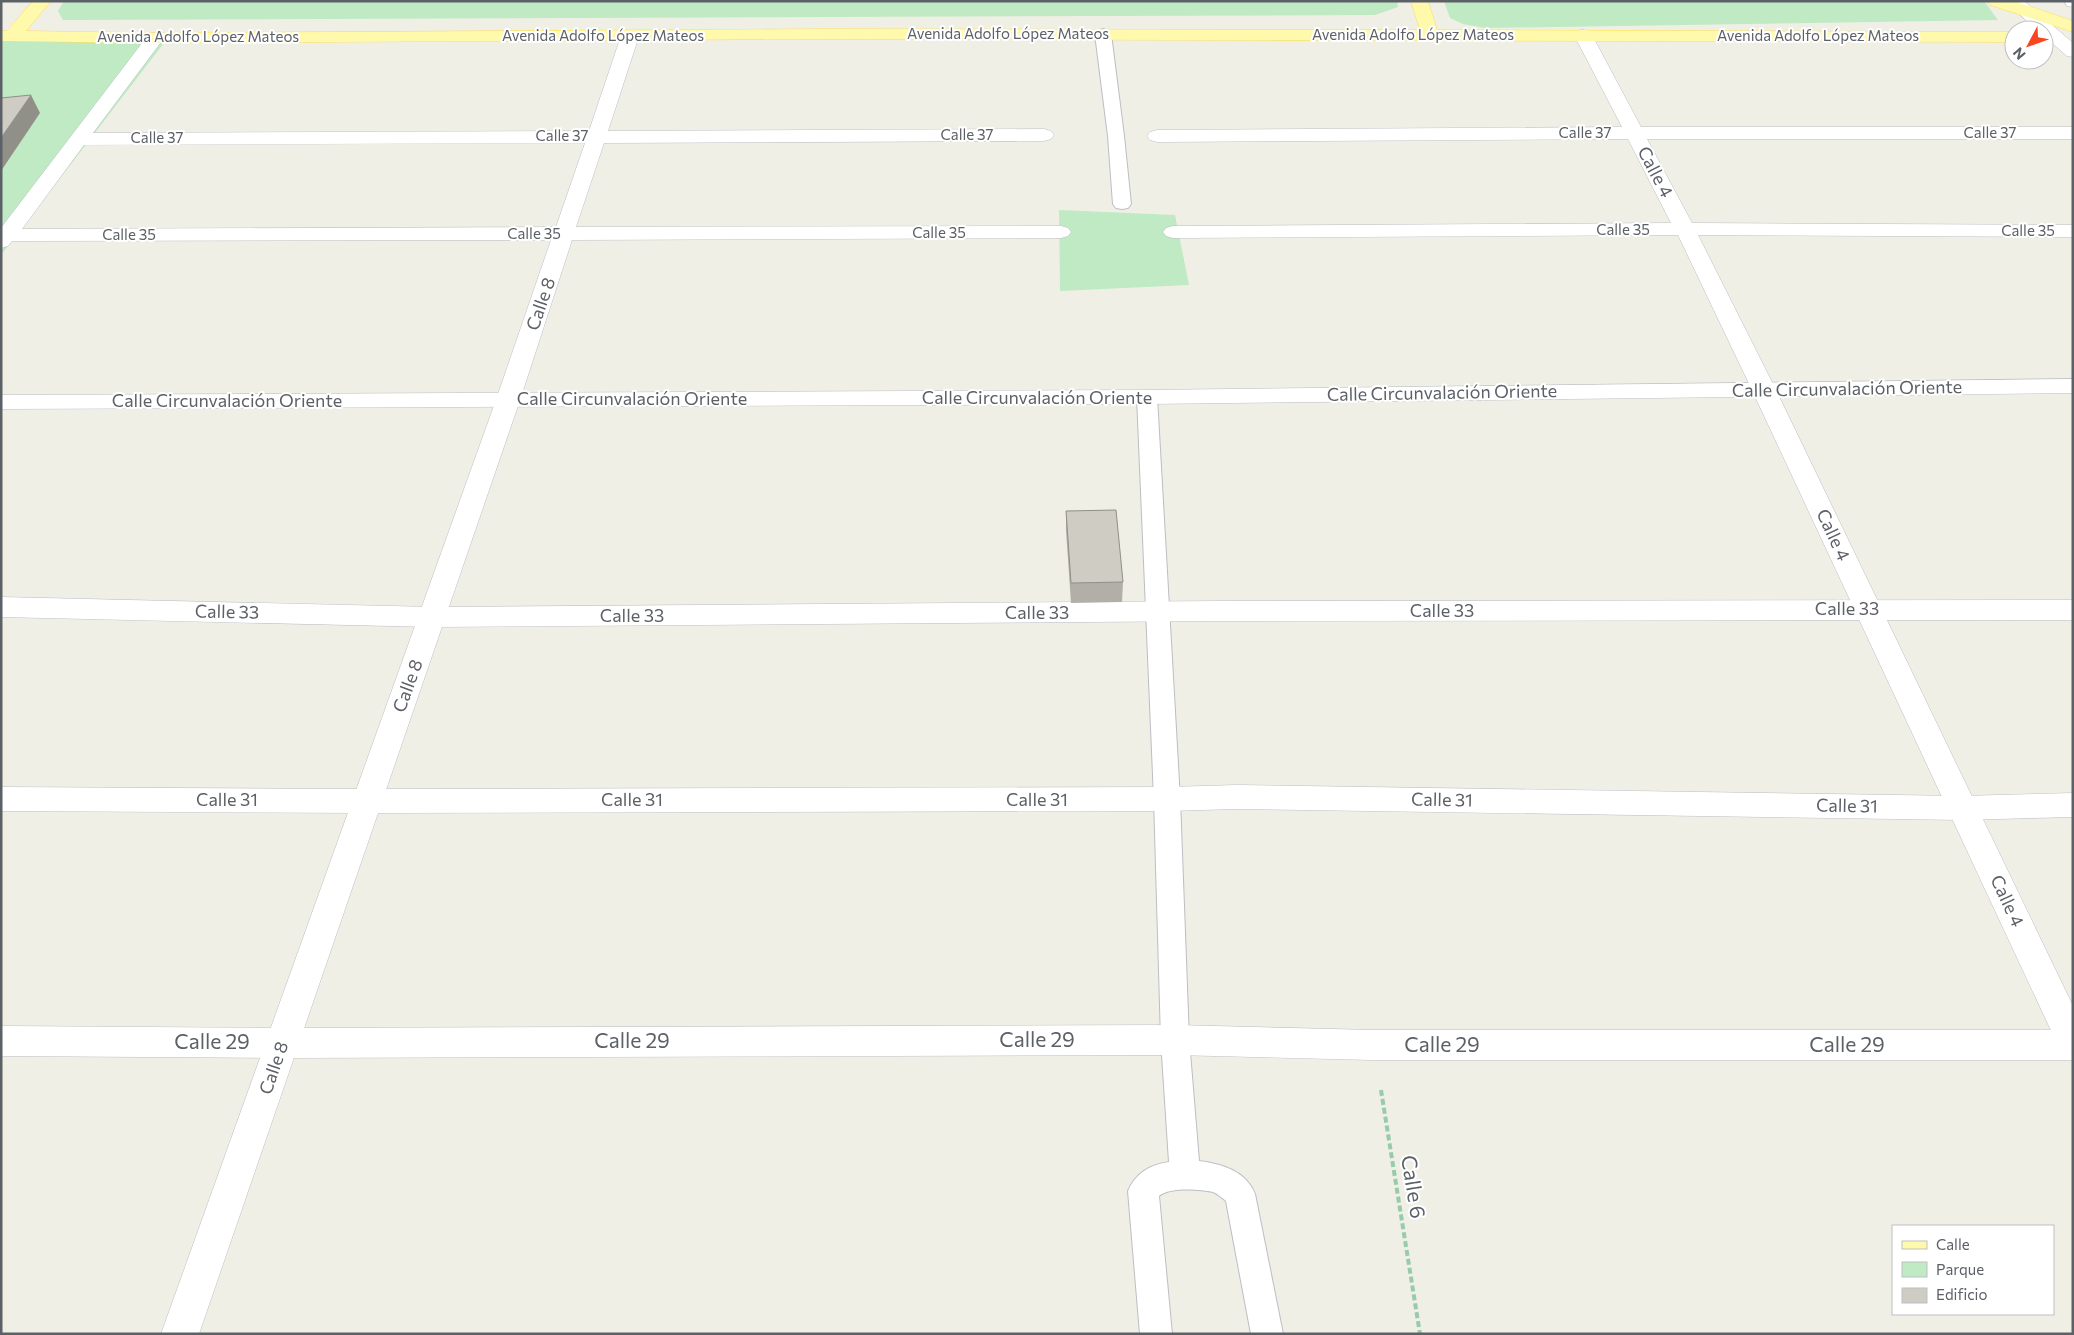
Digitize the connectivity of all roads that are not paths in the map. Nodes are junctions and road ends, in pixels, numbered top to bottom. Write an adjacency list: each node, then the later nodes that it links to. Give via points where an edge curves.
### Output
1 (43, 1): 10 (main road)
2 (1419, 1): 8 (main road)
3 (1996, 1): 4 (main road)
4 (2017, 6): 5 (street); 6 (main road)
5 (2031, 20)
6 (2073, 27)
7 (1103, 34): 8 (main road, Avenida Adolfo López Mateos); 11 (main road, Avenida Adolfo López Mateos); 24 (lane)
8 (1430, 34): 9 (main road, Avenida Adolfo López Mateos)
9 (1583, 35): 12 (main road, Avenida Adolfo López Mateos); 18 (street, Calle 4)
10 (7, 36): 15 (main road, Avenida Adolfo López Mateos)
11 (630, 36): 15 (main road, Avenida Adolfo López Mateos); 21 (street, Calle 8)
12 (2004, 37)
13 (2054, 37): 14 (main road)
14 (2073, 37)
15 (155, 38): 23 (street)
16 (2054, 41): 17 (street)
17 (2073, 52)
18 (1634, 133): 19 (street, Calle 37); 22 (street, Calle 37); 25 (street, Calle 4)
19 (2073, 133)
20 (1044, 135): 21 (street, Calle 37)
21 (598, 136): 23 (street, Calle 37); 29 (street, Calle 8)
22 (1157, 136)
23 (79, 139): 30 (street)
24 (1122, 204)
25 (1685, 229): 26 (street, Calle 35); 28 (street, Calle 35); 32 (street, Calle 4)
26 (2073, 231)
27 (1061, 232): 29 (street, Calle 35)
28 (1173, 232)
29 (565, 234): 30 (street, Calle 35); 34 (street, Calle 8)
30 (4, 239)
31 (2073, 386): 32 (street, Calle Circunvalación Oriente)
32 (1764, 390): 33 (street, Calle Circunvalación Oriente); 37 (street, Calle 4)
33 (1147, 397): 34 (street, Calle Circunvalación Oriente); 39 (lane)
34 (508, 400): 35 (street, Calle Circunvalación Oriente); 40 (street, Calle 8)
35 (1, 402)
36 (1, 607): 40 (street, Calle 33)
37 (1868, 609): 38 (street, Calle 33); 39 (street, Calle 33); 45 (street, Calle 4)
38 (2073, 610)
39 (1158, 613): 40 (street, Calle 33); 42 (lane)
40 (433, 617): 43 (street, Calle 8)
41 (1, 799): 43 (street, Calle 31)
42 (1167, 799): 43 (street, Calle 31); 45 (street, Calle 31, via 1237,797); 46 (lane)
43 (367, 801): 49 (street, Calle 8)
44 (2073, 805): 45 (street, Calle 31)
45 (1962, 808): 48 (street, Calle 4)
46 (1175, 1040): 49 (street, Calle 29); 50 (street, Calle 29, via 1373,1045); 51 (lane)
47 (1, 1041): 49 (street, Calle 29)
48 (2073, 1041)
49 (282, 1043): 52 (street, Calle 8)
50 (2073, 1045)
51 (1185, 1176): 53 (lane, via 1154,1181 1143,1191); 54 (lane, via 1222,1180 1240,1194)
52 (180, 1334)
53 (1156, 1334)
54 (1267, 1334)

